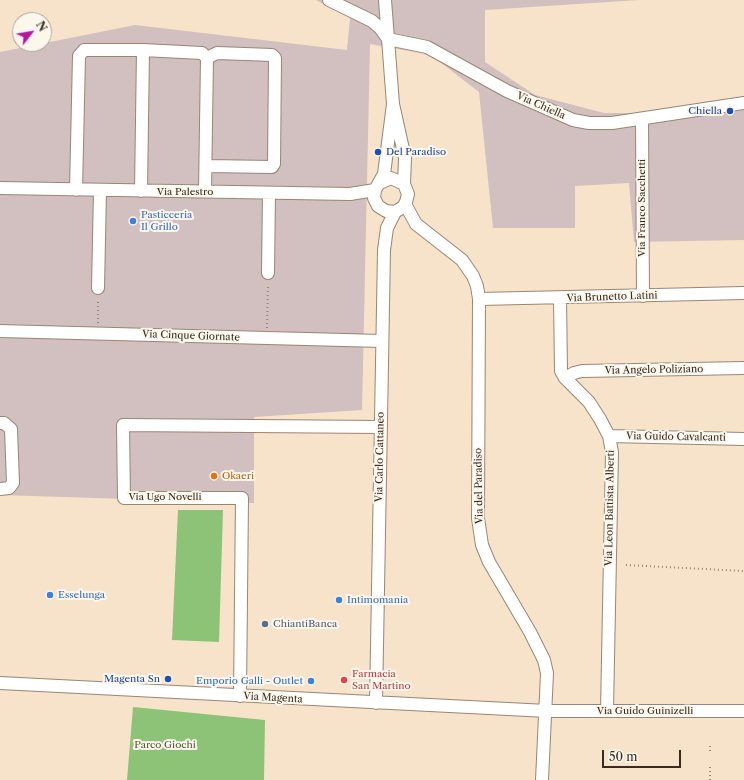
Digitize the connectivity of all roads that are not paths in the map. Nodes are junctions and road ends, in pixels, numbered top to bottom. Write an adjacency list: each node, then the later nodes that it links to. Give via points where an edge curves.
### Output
1 (329, 0): 3 (street, via 372,21)
2 (385, 0): 3 (street)
3 (388, 38): 7 (street, Via del Paradiso); 8 (street, Via Chiella, via 427,47 507,91 573,120 612,123)
4 (143, 50): 5 (street, via 202,53); 12 (street, via 84,50 79,56); 14 (street)
5 (207, 58): 9 (street); 9 (street, via 217,53 272,55 275,58 274,164 272,167)
6 (744, 103): 8 (street, Via Chiella)
7 (393, 104): 10 (street, Via del Paradiso, via 404,150); 16 (street, Via del Paradiso, via 385,168)
8 (642, 120): 23 (street, Via Franco Sacchetti)
9 (206, 166): 15 (street)
10 (404, 184): 16 (street, via 391,178); 18 (street, Via del Paradiso, via 408,194)
11 (0, 188): 12 (street, Via Palestro)
12 (76, 190): 13 (street, Via Palestro)
13 (100, 190): 14 (street, Via Palestro); 21 (street)
14 (141, 191): 15 (street, Via Palestro)
15 (205, 191): 17 (street, Via Palestro)
16 (377, 191): 17 (street, Via Palestro, via 351,194); 19 (street, via 381,209)
17 (269, 193): 20 (street)
18 (405, 204): 19 (street); 25 (street, Via del Paradiso, via 416,224 462,260 473,276)
19 (395, 212): 27 (street, Via Carlo Cattaneo, via 388,228 384,250)
20 (268, 273)
21 (98, 288)
22 (744, 293): 23 (street, Via Brunetto Latini)
23 (643, 296): 24 (street, Via Brunetto Latini)
24 (560, 298): 25 (street, Via Brunetto Latini); 29 (street, via 560,362)
25 (479, 299): 38 (street, Via del Paradiso, via 478,518 482,545 544,660 547,673)
26 (0, 331): 27 (street, Via Cinque Giornate)
27 (382, 341): 31 (street, Via Carlo Cattaneo)
28 (744, 368): 29 (street, Via Angelo Poliziano, via 582,371)
29 (564, 378): 32 (street, Via Leon Battista Alberti, via 589,402)
30 (0, 423): 34 (street, via 12,429 13,483 9,488)
31 (381, 427): 36 (street, Via Ugo Novelli, via 123,425 124,498 242,498); 37 (street, Via Carlo Cattaneo)
32 (609, 436): 33 (street, Via Guido Cavalcanti); 39 (street, Via Leon Battista Alberti, via 612,452)
33 (744, 438)
34 (0, 489)
35 (0, 683): 36 (street, Via Magenta)
36 (240, 696): 37 (street, Via Magenta)
37 (376, 703): 38 (street, Via Magenta)
38 (546, 711): 39 (street, Via Guido Guinizelli); 41 (street, Via del Paradiso)
39 (607, 711): 40 (street, Via Guido Guinizelli)
40 (744, 711)
41 (542, 780)

